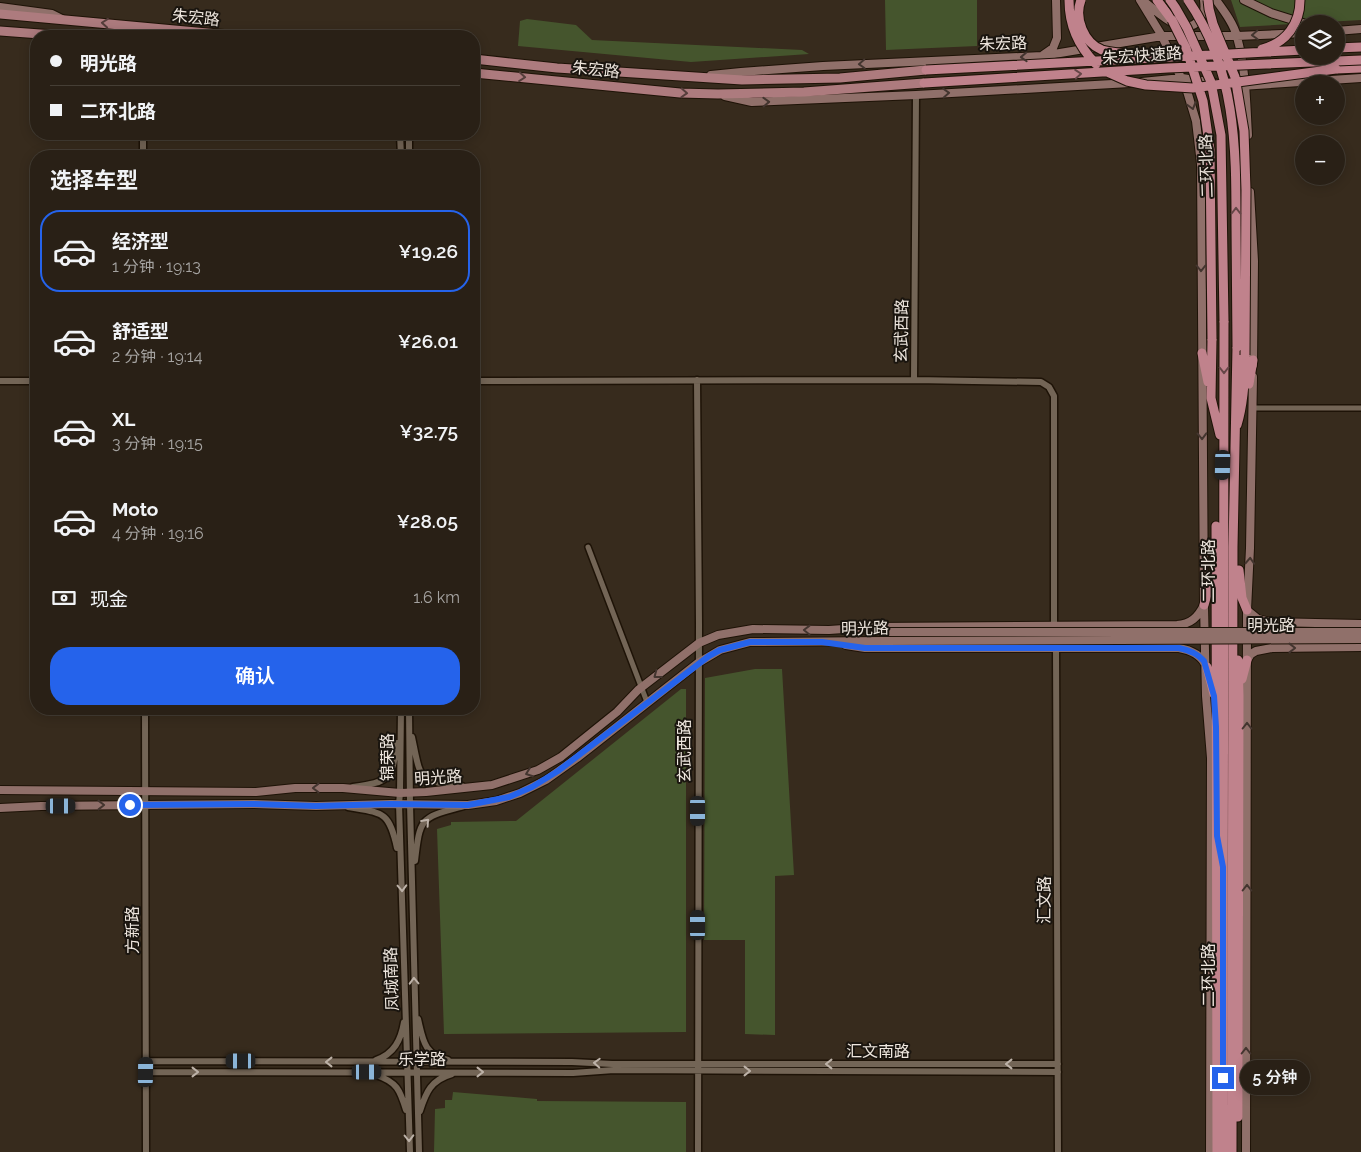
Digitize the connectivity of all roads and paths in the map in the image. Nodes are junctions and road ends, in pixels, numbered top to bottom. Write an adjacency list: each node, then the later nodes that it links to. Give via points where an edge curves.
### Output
1 (1056, 0): 29 (main road, via 1057,38 1053,48)
2 (1070, 0): 33 (highway, bridge, via 1074,31 1083,48 1096,64 1127,81 1193,88)
3 (1081, 0): 30 (highway, bridge, via 1080,22 1092,44 1106,51)
4 (1141, 0): 8 (main road, via 1169,21 1183,26 1198,23 1205,9); 23 (main road)
5 (1157, 0): 50 (highway, bridge, via 1186,48 1203,101 1210,150)
6 (1170, 0): 54 (highway, 二环北路, one-way to 54, bridge, via 1187,28 1211,82 1221,135)
7 (1188, 0): 53 (highway, 二环北路, one-way to 7, bridge, via 1236,160 1233,120 1214,52)
8 (1204, 0)
9 (1208, 0): 44 (highway, bridge, via 1213,24 1236,77 1244,131)
10 (1216, 0): 24 (main road)
11 (1244, 0): 16 (main road)
12 (1300, 0): 28 (highway, bridge, via 1296,22 1287,36 1274,45)
13 (0, 7): 15 (main road, via 52,14)
14 (0, 14): 15 (main road, 朱宏路)
15 (64, 20): 18 (main road, 朱宏路, one-way to 15)
16 (1295, 21)
17 (1361, 29): 19 (main road)
18 (130, 30)
19 (1345, 30)
20 (0, 31): 21 (main road)
21 (30, 33)
22 (1295, 33): 24 (main road, 朱宏路, one-way to 24)
23 (1162, 36): 24 (main road, 朱宏路); 29 (main road, 朱宏路); 37 (main road)
24 (1237, 36): 40 (main road)
25 (1361, 47): 26 (highway)
26 (1345, 48)
27 (1295, 50): 28 (highway, 朱宏快速路, bridge)
28 (1242, 53): 30 (highway, 朱宏快速路, bridge)
29 (1042, 56): 36 (main road, 朱宏路, one-way to 36, via 823,66)
30 (1148, 58): 34 (highway, 朱宏快速路, bridge)
31 (480, 60): 36 (main road, 朱宏路, via 557,68)
32 (1361, 60): 39 (highway, 朱宏快速路, one-way to 32, bridge)
33 (1361, 68)
34 (926, 70): 36 (main road, 朱宏路, via 840,78 742,80)
35 (480, 74): 41 (main road, 朱宏路, one-way to 41)
36 (702, 76)
37 (1182, 78): 40 (main road); 42 (main road, one-way to 37); 43 (main road, one-way to 43, via 1196,121 1201,164)
38 (1361, 78): 40 (main road)
39 (924, 83): 41 (main road, 朱宏路, via 804,92)
40 (1245, 87): 44 (main road, via 1254,261)
41 (718, 94): 42 (main road, one-way to 42, via 752,102)
42 (916, 95): 46 (street, 玄武西路)
43 (1202, 353): 50 (highway); 60 (main road, one-way to 60)
44 (1249, 357): 51 (main road); 53 (highway, via 1242,411)
45 (697, 380): 46 (street, 玄武西路); 49 (street, 玄武西路); 68 (street, 玄武西路)
46 (914, 380): 63 (street, via 1041,382 1049,387 1054,396)
47 (0, 381): 48 (street)
48 (30, 381)
49 (480, 381)
50 (1211, 398): 54 (highway)
51 (1252, 408): 52 (street); 61 (main road, one-way to 51)
52 (1361, 408)
53 (1234, 437): 55 (highway, 二环北路)
54 (1223, 448): 56 (highway, 二环北路)
55 (1234, 455): 59 (highway, via 1239,485); 96 (highway, 二环北路)
56 (1222, 482): 57 (highway); 96 (highway, 二环北路)
57 (1216, 526): 60 (highway, via 1211,584); 81 (highway)
58 (588, 548): 74 (street)
59 (1239, 570): 61 (highway, via 1242,598); 75 (highway)
60 (1204, 605): 63 (main road, 明光路, via 1196,618 1185,625); 73 (main road)
61 (1247, 610): 62 (main road, via 1258,619 1270,622); 71 (main road)
62 (1361, 624)
63 (1054, 626): 64 (main road, 明光路)
64 (829, 630): 65 (main road, 明光路, bridge); 68 (main road, 明光路, one-way to 68, via 753,629 718,635)
65 (1361, 632)
66 (1361, 639): 67 (main road, 明光路, bridge)
67 (822, 642): 70 (main road, via 865,648); 72 (main road, 明光路, via 750,642 720,650)
68 (699, 643): 72 (street, 玄武西路); 74 (main road, 明光路, one-way to 74)
69 (1361, 647): 71 (main road, one-way to 69, via 1256,651 1272,648)
70 (1056, 648): 73 (main road, via 1179,648 1200,657); 110 (street, 汇文路)
71 (1247, 660): 75 (highway); 130 (main road, one-way to 71)
72 (698, 663): 76 (main road, 明光路); 111 (street, 玄武西路)
73 (1207, 667): 81 (highway, via 1214,696); 125 (main road, via 1211,758)
74 (641, 687): 76 (street); 82 (main road, 明光路, one-way to 82, via 617,712 550,764 492,785)
75 (1240, 696): 98 (highway)
76 (647, 702): 91 (main road, 明光路, via 578,758 539,784 509,797)
77 (145, 715): 85 (street, 方新路)
78 (409, 715): 80 (street, 锦荣路)
79 (401, 717): 83 (street, via 394,761 388,775 377,784); 86 (street, 锦荣路)
80 (409, 721): 82 (street, via 418,768 423,776 433,783); 87 (street, 锦荣路)
81 (1216, 727): 94 (highway)
82 (476, 787): 87 (main road, 明光路)
83 (343, 788): 85 (main road, 明光路, one-way to 85, via 256,792); 86 (main road, 明光路)
84 (0, 790): 85 (main road, 明光路)
85 (145, 791): 90 (street, 方新路)
86 (400, 793): 87 (main road, 明光路); 88 (street, 锦荣路)
87 (410, 793): 89 (street, 锦荣路)
88 (399, 804): 89 (main road, 明光路); 92 (main road, 明光路); 95 (street, 凤城南路)
89 (410, 804): 91 (main road, 明光路); 97 (street, 凤城南路)
90 (145, 805): 92 (main road, 明光路); 93 (main road, 明光路, one-way to 90); 105 (street, 方新路)
91 (468, 805): 97 (street, one-way to 91, via 417,839 424,822 434,814)
92 (340, 806): 95 (street, via 378,813 386,818 393,830)
93 (0, 808)
94 (1217, 836): 96 (highway); 104 (highway)
95 (401, 862): 102 (street, 凤城南路, one-way to 102)
96 (1228, 867): 98 (highway); 100 (highway, 二环北路); 101 (highway, 二环北路)
97 (412, 885): 103 (street, 凤城南路, one-way to 97)
98 (1238, 895): 99 (highway)
99 (1238, 916): 100 (highway); 129 (highway)
100 (1232, 942): 128 (highway, 二环北路)
101 (1223, 985): 104 (highway); 127 (highway, 二环北路)
102 (406, 1009): 106 (street, via 400,1038 394,1049 382,1058); 107 (street, 凤城南路)
103 (415, 1009): 108 (street, 凤城南路); 109 (street, via 427,1049 443,1059)
104 (1216, 1024): 126 (highway)
105 (146, 1061): 106 (street, 乐学路, one-way to 105); 112 (street, 方新路)
106 (368, 1062): 107 (street, 乐学路)
107 (407, 1062): 108 (street, 乐学路); 114 (street, 凤城南路)
108 (416, 1062): 109 (street, 乐学路); 115 (street, 凤城南路)
109 (459, 1062): 111 (street, 乐学路, one-way to 109)
110 (1058, 1064): 111 (street, 汇文南路, one-way to 111); 117 (street, 汇文路)
111 (698, 1067): 116 (street, 乐学路, one-way to 111, via 573,1073); 117 (street, 汇文南路, one-way to 117); 123 (street, 玄武西路)
112 (146, 1072): 113 (street, 乐学路, one-way to 113); 120 (street, 方新路)
113 (367, 1072): 114 (street, 乐学路); 118 (street, via 390,1080 398,1088)
114 (408, 1072): 115 (street, 乐学路); 118 (street, 凤城南路)
115 (417, 1072): 116 (street, 乐学路); 119 (street, 凤城南路)
116 (459, 1072): 119 (street, via 433,1083 425,1095)
117 (1058, 1072): 124 (street, 汇文路)
118 (409, 1120): 121 (street, 凤城南路, one-way to 121)
119 (418, 1120): 122 (street, 凤城南路)
120 (146, 1152)
121 (410, 1152)
122 (419, 1152)
123 (698, 1152)
124 (1058, 1152)
125 (1210, 1152)
126 (1217, 1152)
127 (1223, 1152)
128 (1232, 1152)
129 (1238, 1152)
130 (1246, 1152)

